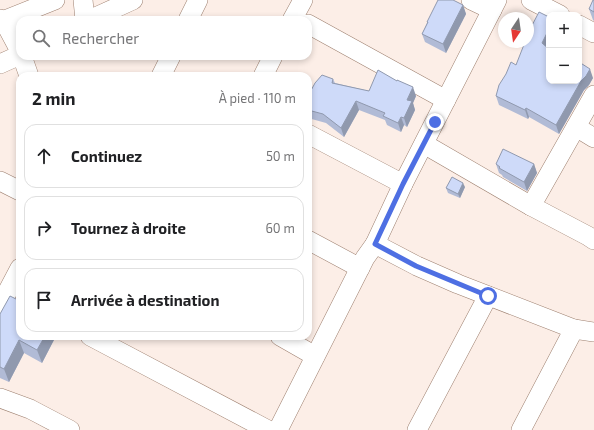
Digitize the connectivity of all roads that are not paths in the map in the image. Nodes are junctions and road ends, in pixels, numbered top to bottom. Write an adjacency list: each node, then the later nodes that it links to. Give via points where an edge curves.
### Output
1 (55, 0): 14 (street)
2 (83, 0): 10 (street)
3 (133, 0): 11 (street)
4 (198, 0): 12 (street)
5 (303, 0): 13 (street)
6 (471, 0): 8 (street)
7 (531, 0): 9 (street)
8 (495, 5): 28 (street)
9 (554, 12)
10 (85, 16)
11 (99, 16)
12 (190, 16)
13 (300, 16)
14 (1, 21): 18 (street)
15 (312, 27): 28 (street)
16 (582, 27): 17 (street)
17 (594, 33)
18 (16, 46)
19 (16, 56): 23 (street)
20 (23, 60): 24 (street)
21 (169, 60): 25 (street)
22 (271, 60): 26 (street)
23 (0, 64)
24 (28, 72)
25 (163, 72)
26 (265, 72)
27 (594, 95): 29 (street)
28 (446, 100): 32 (street)
29 (576, 127): 31 (street); 36 (street)
30 (312, 136): 34 (street)
31 (594, 138)
32 (424, 144): 34 (street); 36 (street)
33 (0, 181): 35 (street)
34 (403, 184): 39 (street)
35 (16, 189)
36 (531, 206): 37 (street)
37 (594, 240)
38 (312, 242): 40 (street)
39 (375, 244): 40 (street); 42 (street, via 416,266)
40 (360, 268): 48 (street)
41 (16, 277): 43 (street)
42 (488, 296): 44 (street); 53 (street)
43 (7, 298)
44 (574, 329): 45 (street); 54 (street)
45 (594, 332)
46 (98, 340): 51 (street)
47 (287, 340): 48 (street)
48 (315, 356): 52 (street)
49 (0, 398): 50 (street, via 30,409)
50 (68, 430)
51 (268, 430)
52 (278, 430)
53 (417, 430)
54 (521, 430)

